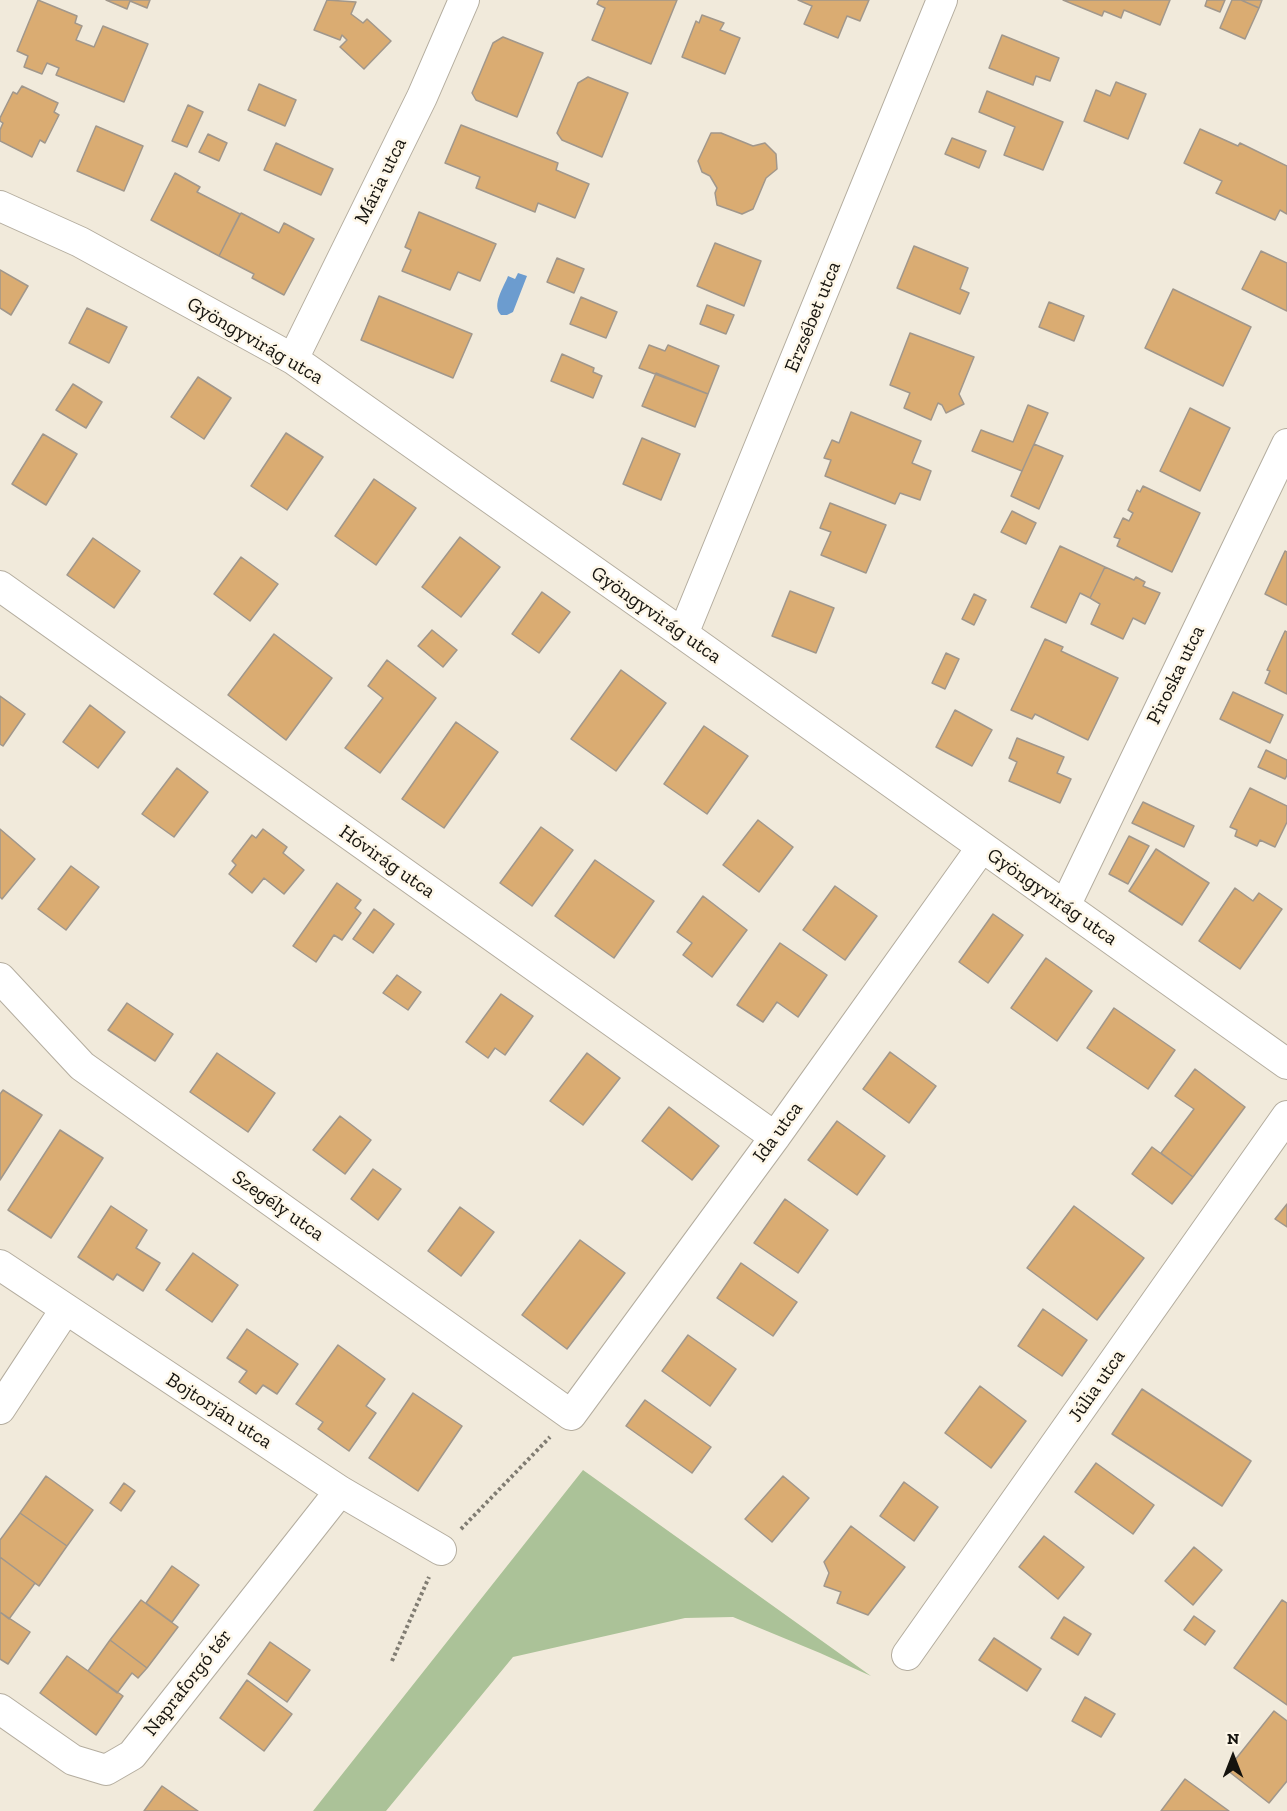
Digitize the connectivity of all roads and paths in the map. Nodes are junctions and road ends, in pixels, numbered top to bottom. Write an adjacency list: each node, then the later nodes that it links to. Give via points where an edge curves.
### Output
1 (464, 0): 4 (street, Mária utca, via 422,97)
2 (942, 0): 7 (street, Erzsébet utca)
3 (0, 206): 4 (street, Gyöngyvirág utca, via 80,242)
4 (293, 359): 7 (street, Gyöngyvirág utca)
5 (1287, 444): 9 (street, Piroska utca)
6 (0, 586): 13 (street, Hóvirág utca)
7 (683, 634): 8 (street, Gyöngyvirág utca)
8 (982, 847): 9 (street, Gyöngyvirág utca); 13 (street, Ida utca)
9 (1065, 906): 11 (street, Gyöngyvirág utca)
10 (0, 978): 17 (street, Szegély utca, via 82,1066)
11 (1287, 1064)
12 (1287, 1116): 20 (street, Júlia utca)
13 (775, 1137): 17 (street, Ida utca)
14 (0, 1265): 15 (street, Bojtorján utca)
15 (66, 1310): 16 (street); 18 (street, Bojtorján utca)
16 (0, 1409)
17 (571, 1415): 19 (path)
18 (340, 1491): 19 (street, Bojtorján utca); 22 (street, Napraforgó tér, via 132,1755 106,1770 73,1760)
19 (441, 1550): 21 (path)
20 (907, 1655)
21 (392, 1661)
22 (0, 1709)

